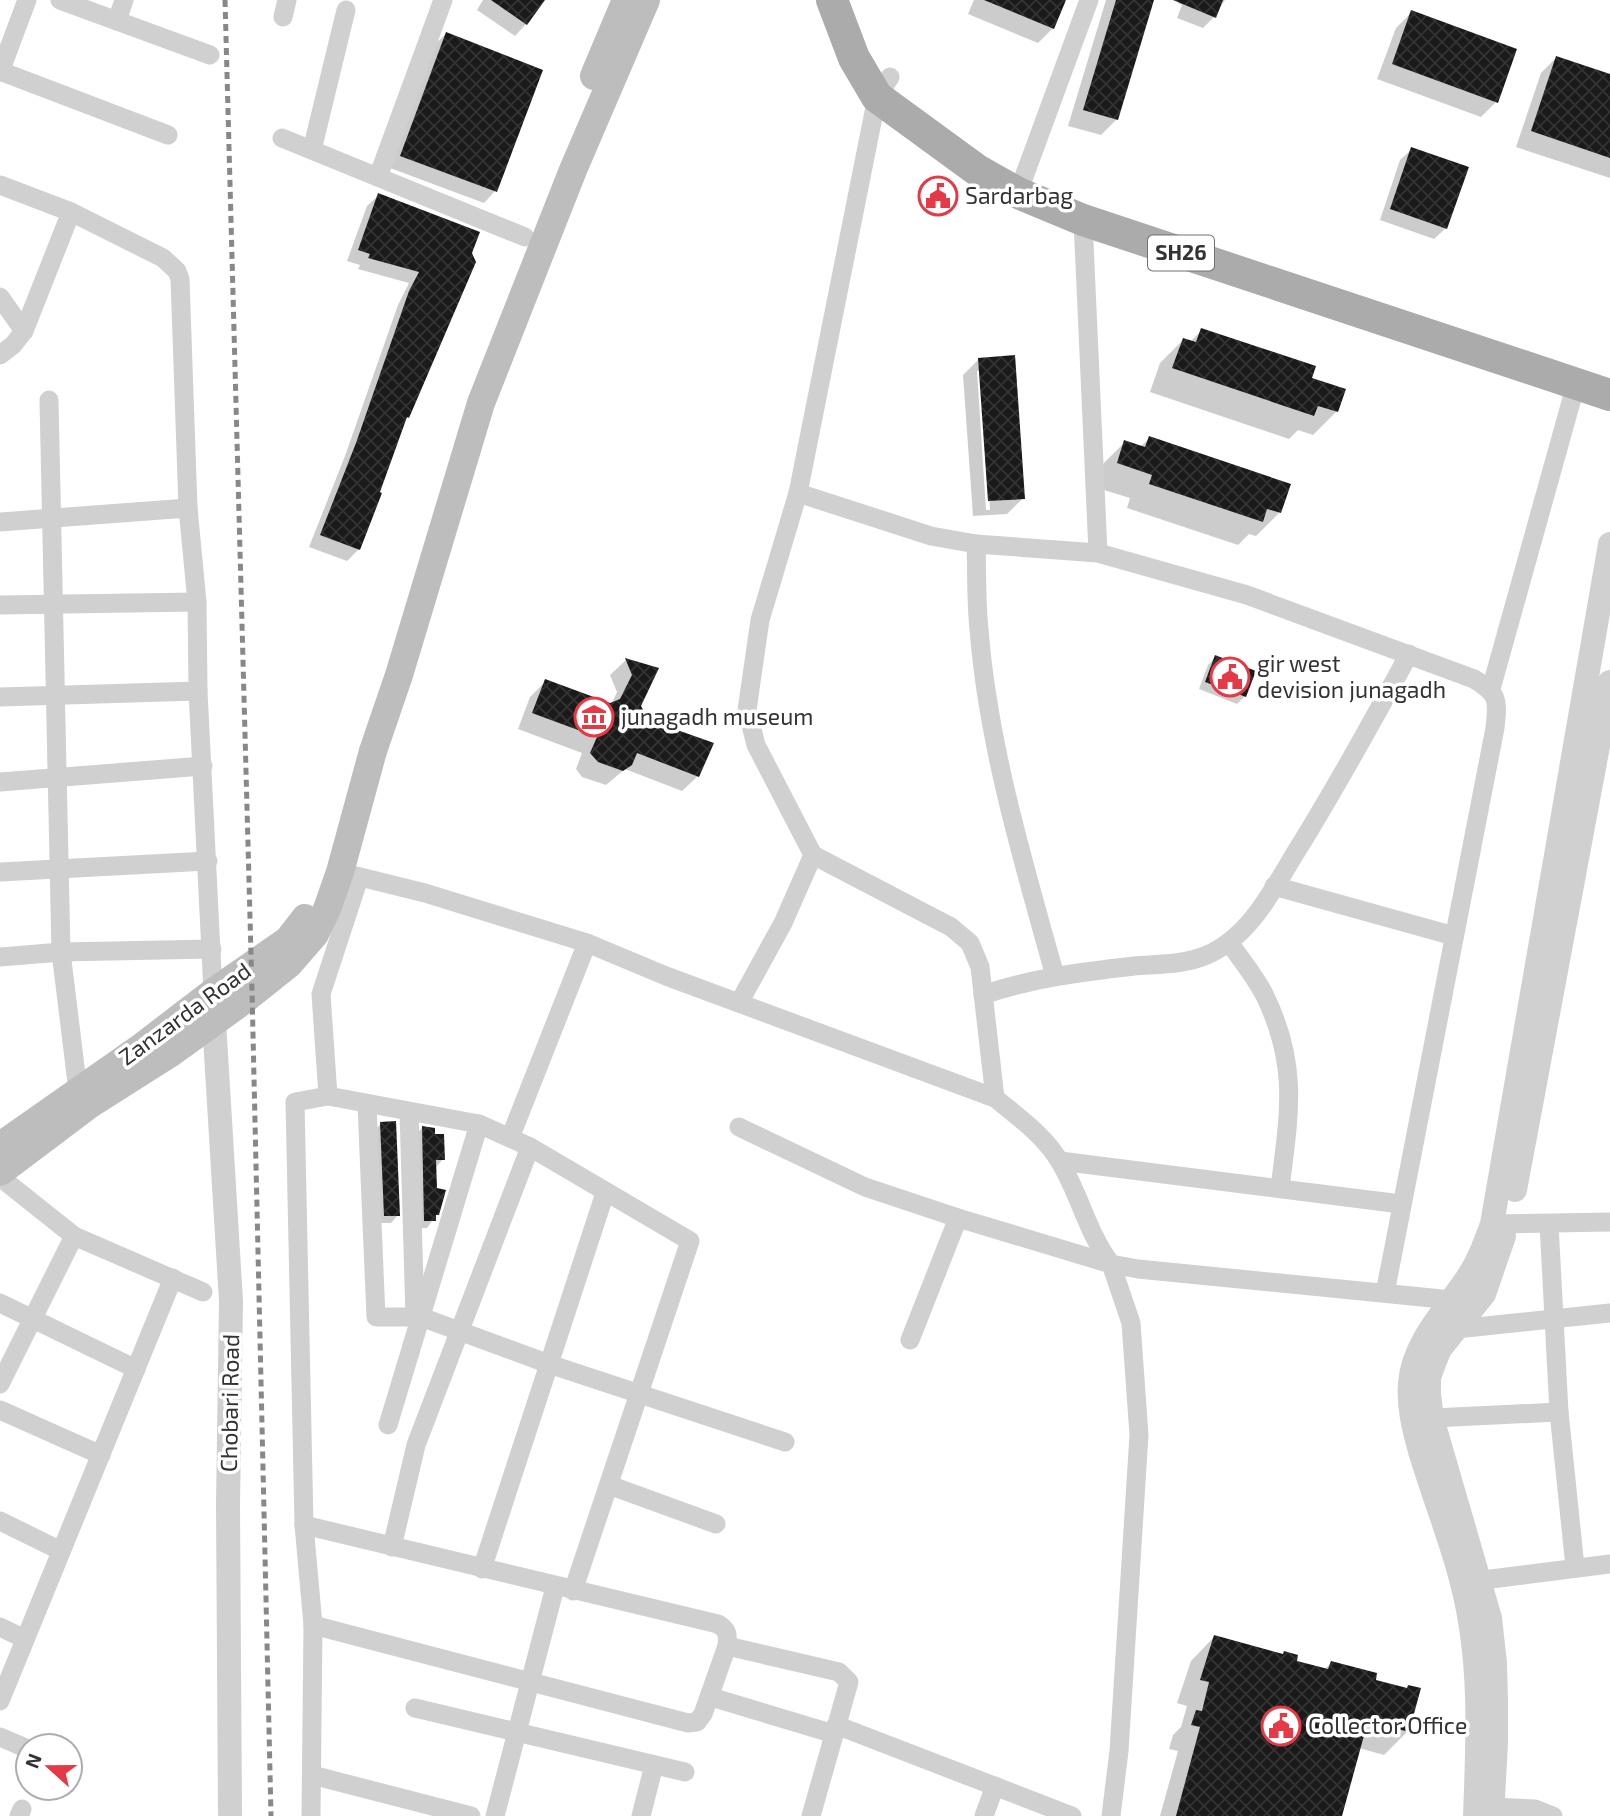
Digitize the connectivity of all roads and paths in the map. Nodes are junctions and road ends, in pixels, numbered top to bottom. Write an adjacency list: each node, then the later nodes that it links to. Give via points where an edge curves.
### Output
1 (27, 0): 12 (street)
2 (60, 0): 11 (street)
3 (124, 0): 11 (street)
4 (443, 0): 19 (street)
5 (626, 0): 24 (main road)
6 (646, 0): 53 (main road, via 481,403 373,751)
7 (832, 0): 15 (main road, SH26, via 854,58)
8 (856, 0): 15 (main road, SH26)
9 (1089, 0): 20 (street)
10 (346, 10): 18 (street)
11 (117, 21): 13 (street)
12 (6, 39): 14 (street)
13 (210, 55)
14 (0, 72): 16 (street)
15 (883, 87): 20 (main road, SH26, via 977,170); 32 (street)
16 (167, 135)
17 (282, 138): 18 (street)
18 (312, 150): 19 (street)
19 (378, 177): 24 (street)
20 (1021, 184): 23 (main road, SH26); 28 (main road, SH26)
21 (2, 191): 22 (street)
22 (71, 212): 26 (street); 33 (street, via 163,258 177,271 182,292)
23 (1083, 220): 29 (main road, SH26); 38 (street)
24 (526, 237): 53 (main road, via 458,419 388,645)
25 (0, 297): 26 (street)
26 (24, 331): 27 (street)
27 (0, 355)
28 (1610, 375)
29 (1577, 384): 30 (main road, SH26); 44 (street)
30 (1610, 395)
31 (49, 400): 34 (street)
32 (798, 493): 36 (street, via 931,536); 51 (street, via 760,620 747,710 756,745)
33 (188, 508): 34 (street); 39 (street)
34 (51, 518): 35 (street); 40 (street)
35 (0, 522)
36 (976, 544): 38 (street); 63 (street, via 979,629 994,734)
37 (1610, 544): 86 (street)
38 (1098, 553): 42 (street, via 1247,595)
39 (197, 602): 40 (street); 45 (street)
40 (53, 604): 41 (street); 46 (street)
41 (0, 605)
42 (1409, 654): 44 (street); 56 (street, via 1351,763)
43 (1610, 682): 86 (street, via 1536,1085)
44 (1491, 689): 57 (street, via 1498,702 1495,728)
45 (198, 691): 46 (street); 48 (street)
46 (55, 694): 47 (street); 49 (street)
47 (0, 697)
48 (203, 766): 49 (street); 52 (street)
49 (57, 779): 50 (street); 54 (street)
50 (0, 782)
51 (813, 855): 65 (street, via 951,927 970,943 980,967); 66 (street, via 783,923)
52 (208, 861): 54 (street); 60 (street)
53 (343, 866): 59 (street); 64 (main road, Zanzarda Road, via 288,940); 67 (main road, via 311,942); 69 (street, via 321,994)
54 (59, 869): 55 (street); 61 (street)
55 (0, 872)
56 (1274, 886): 57 (street); 58 (street, via 1256,914)
57 (1454, 936): 83 (street)
58 (1229, 942): 63 (street, via 1207,955 1180,962); 81 (street, via 1265,995 1289,1069)
59 (587, 943): 66 (street); 75 (street)
60 (212, 949): 61 (street); 64 (street)
61 (61, 952): 62 (street); 68 (street)
62 (0, 957)
63 (1055, 976): 65 (street)
64 (213, 992): 67 (street, Chobari Road); 68 (main road, Zanzarda Road)
65 (983, 995): 70 (street)
66 (739, 1003): 70 (street)
67 (213, 1022): 79 (main road, via 89,1105); 139 (street, Chobari Road, via 231,1301)
68 (78, 1091): 76 (main road, Zanzarda Road)
69 (328, 1096): 71 (street); 116 (street, via 295,1102)
70 (995, 1098): 78 (street)
71 (368, 1105): 72 (street); 96 (street, via 376,1317)
72 (409, 1112): 73 (street); 96 (street)
73 (479, 1124): 75 (street); 96 (street)
74 (738, 1127): 84 (street, via 865,1188)
75 (510, 1139): 77 (street)
76 (0, 1146)
77 (530, 1147): 82 (street); 100 (street)
78 (1060, 1161): 81 (street); 89 (street, via 1097,1246)
79 (0, 1172)
80 (0, 1177): 88 (street)
81 (1280, 1188): 83 (street)
82 (605, 1193): 103 (street); 106 (street, via 690,1241)
83 (1401, 1204): 92 (street)
84 (958, 1218): 89 (street); 102 (street)
85 (1610, 1222): 87 (street)
86 (1500, 1224): 87 (street); 93 (street); 99 (street, via 1484,1294)
87 (1549, 1224): 97 (street)
88 (74, 1236): 90 (street); 98 (street)
89 (1111, 1264): 92 (street); 147 (street, via 1132,1323 1139,1435)
90 (173, 1278): 91 (street); 104 (street)
91 (203, 1292)
92 (1385, 1293): 93 (street)
93 (1452, 1300): 101 (street)
94 (0, 1303): 98 (street)
95 (1610, 1313): 97 (street)
96 (418, 1317): 100 (street); 110 (street)
97 (1556, 1320): 99 (street); 108 (street)
98 (32, 1321): 104 (street); 105 (street)
99 (1455, 1329): 101 (street); 109 (street, via 1440,1349 1429,1377)
100 (459, 1331): 103 (street); 117 (street, via 416,1445)
101 (1427, 1333): 109 (street, via 1409,1384)
102 (910, 1340)
103 (549, 1364): 106 (street); 121 (street)
104 (136, 1369): 112 (street)
105 (0, 1384)
106 (639, 1393): 111 (street); 113 (street)
107 (0, 1410): 112 (street)
108 (1559, 1412): 109 (street); 120 (street)
109 (1422, 1421): 122 (street, via 1432,1493)
110 (388, 1426)
111 (785, 1442)
112 (100, 1455): 118 (street)
113 (609, 1485): 115 (street); 123 (street)
114 (0, 1521): 118 (street)
115 (716, 1524)
116 (304, 1525): 117 (street); 124 (street)
117 (393, 1547): 121 (street)
118 (61, 1551): 126 (street)
119 (1610, 1564): 120 (street)
120 (1575, 1567): 122 (street)
121 (482, 1569): 123 (street)
122 (1471, 1581): 138 (street)
123 (564, 1589): 127 (street, via 718,1624 728,1635); 128 (street)
124 (313, 1625): 128 (street); 136 (street)
125 (0, 1628): 126 (street)
126 (25, 1639): 130 (street)
127 (727, 1646): 129 (street); 132 (street, via 845,1675 848,1690)
128 (529, 1681): 129 (street, via 688,1723 697,1722); 133 (street)
129 (711, 1697): 132 (street)
130 (0, 1700)
131 (415, 1708): 133 (street)
132 (835, 1730): 137 (street); 144 (street)
133 (516, 1732): 134 (street); 142 (street)
134 (654, 1765): 135 (street); 143 (street)
135 (685, 1772)
136 (312, 1775): 140 (street); 141 (street)
137 (995, 1786): 145 (street); 146 (street)
138 (1486, 1813): 148 (street, via 1535,1809)
139 (230, 1816)
140 (311, 1816)
141 (471, 1816)
142 (495, 1816)
143 (641, 1816)
144 (811, 1816)
145 (984, 1816)
146 (1072, 1816)
147 (1111, 1816)
148 (1553, 1816)

